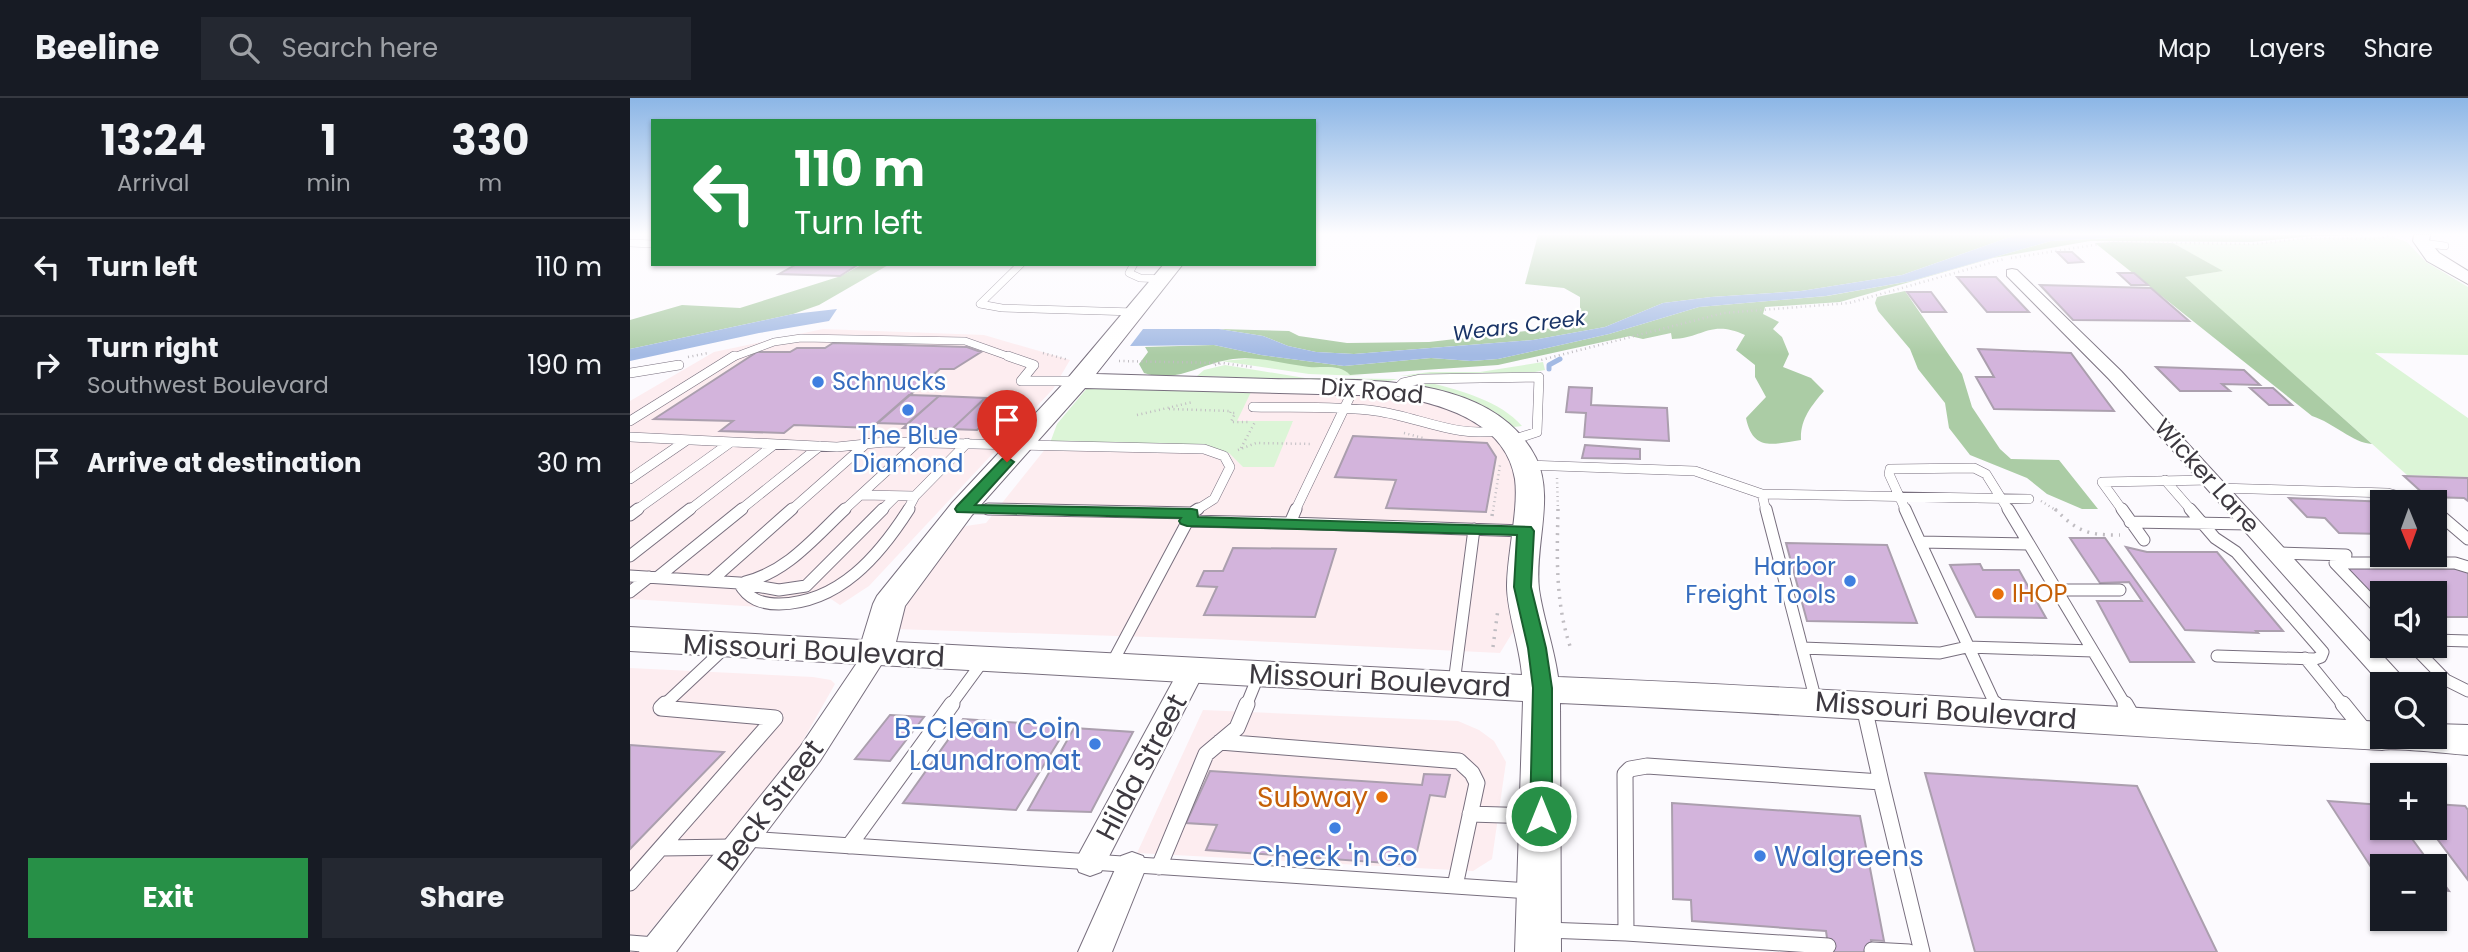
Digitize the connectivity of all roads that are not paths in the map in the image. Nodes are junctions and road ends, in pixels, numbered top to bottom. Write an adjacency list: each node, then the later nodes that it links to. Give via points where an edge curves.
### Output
1 (1010, 275): 6 (lane, via 980,304)
2 (1133, 275): 3 (lane)
3 (1153, 275)
4 (1166, 275): 6 (main road)
5 (2015, 275): 29 (street, Wicker Lane)
6 (1135, 312): 7 (main road)
7 (1103, 361): 10 (main road); 11 (main road, via 1099,370)
8 (679, 365): 9 (lane)
9 (630, 373)
10 (1078, 381): 11 (main road, Dix Road); 15 (lane, via 1021,381 1034,365 965,341 801,338 738,352); 25 (main road)
11 (1146, 383): 13 (main road, Dix Road)
12 (1397, 389): 13 (main road, Dix Road); 26 (main road, Dix Road, via 1468,407); 26 (lane, via 1421,379 1539,377 1537,432)
13 (1350, 398): 14 (lane); 26 (lane, via 1463,434 1486,435); 43 (lane)
14 (1253, 407)
15 (630, 421)
16 (635, 437): 17 (lane); 23 (lane)
17 (687, 440): 18 (lane); 27 (lane)
18 (731, 442): 22 (lane); 39 (lane)
19 (918, 442): 20 (lane); 21 (lane); 32 (lane)
20 (867, 443): 24 (lane); 59 (lane)
21 (967, 443): 25 (lane); 34 (lane)
22 (775, 444): 24 (lane); 54 (lane)
23 (630, 445)
24 (820, 446): 58 (lane)
25 (1022, 446): 38 (main road); 40 (lane, via 1204,449 1224,456 1230,467 1214,499)
26 (1511, 448): 31 (lane, via 1695,471); 47 (main road, via 1530,481)
27 (630, 479)
28 (2165, 480): 29 (lane); 42 (lane, via 2102,482); 44 (lane)
29 (2215, 484): 30 (lane); 45 (street, Wicker Lane)
30 (2370, 492)
31 (1762, 494): 35 (lane); 70 (lane)
32 (861, 495): 33 (lane); 60 (lane, via 776,572)
33 (896, 496): 34 (lane); 60 (lane, via 806,586 779,590)
34 (915, 496): 60 (lane, via 870,557 848,580 822,597 769,604 753,599)
35 (1900, 498): 36 (lane); 36 (lane, via 1889,474 1894,467 1968,467 1983,471); 50 (lane)
36 (2002, 499): 37 (lane); 51 (lane)
37 (2029, 499)
38 (962, 509): 40 (lane); 73 (main road, via 889,604)
39 (630, 515)
40 (1189, 517): 43 (lane); 78 (lane)
41 (2447, 521): 49 (lane)
42 (2130, 522): 44 (lane); 48 (lane)
43 (1290, 523): 46 (lane)
44 (2202, 523): 45 (lane); 75 (lane, via 2236,552 2323,652)
45 (2250, 524): 52 (street, Wicker Lane)
46 (1474, 529): 47 (lane); 82 (lane)
47 (1512, 530): 83 (main road)
48 (2142, 538)
49 (2468, 539)
50 (1920, 542): 51 (lane); 71 (lane)
51 (2028, 544): 61 (lane)
52 (2277, 553): 53 (lane); 80 (street, Wicker Lane)
53 (2318, 555): 55 (lane); 65 (lane)
54 (630, 556)
55 (2468, 558)
56 (2468, 567): 64 (lane, via 2455,563 2335,563)
57 (630, 576): 58 (lane)
58 (653, 577): 59 (lane); 63 (lane)
59 (712, 580): 60 (lane)
60 (739, 583)
61 (2057, 590): 62 (lane); 72 (lane)
62 (2120, 590)
63 (630, 592)
64 (2370, 599)
65 (2370, 608)
66 (630, 639): 69 (main road, Missouri Boulevard)
67 (2447, 640): 68 (lane)
68 (2468, 641)
69 (727, 645): 73 (main road, Missouri Boulevard); 97 (lane, via 661,708 775,718)
70 (1802, 648): 71 (lane, via 1940,653); 85 (lane)
71 (1968, 648): 72 (lane); 87 (lane)
72 (2093, 651): 89 (lane)
73 (876, 654): 77 (main road, Missouri Boulevard); 95 (street, Beck Street, via 828,729)
74 (2217, 656): 75 (lane)
75 (2305, 658): 88 (lane)
76 (2425, 658): 84 (lane, via 2446,680)
77 (985, 659): 78 (main road, Missouri Boulevard); 96 (lane)
78 (1111, 665): 79 (main road, Missouri Boulevard)
79 (1192, 670): 81 (main road, Missouri Boulevard); 98 (street, Hilda Street)
80 (2385, 672)
81 (1260, 673): 82 (main road, Missouri Boulevard); 91 (lane, via 1237,728)
82 (1454, 684): 83 (main road, Missouri Boulevard)
83 (1542, 688): 85 (main road, Missouri Boulevard); 94 (main road)
84 (2467, 689)
85 (1816, 701): 86 (main road, Missouri Boulevard)
86 (1863, 704): 87 (main road, Missouri Boulevard); 92 (lane)
87 (1999, 714): 89 (main road, Missouri Boulevard)
88 (2370, 722)
89 (2136, 723): 90 (main road, Missouri Boulevard)
90 (2370, 735)
91 (1220, 741): 93 (lane, via 1459,761 1477,783); 99 (lane, via 1206,754)
92 (1881, 782): 103 (lane, via 1647,766 1630,769 1625,774); 110 (lane)
93 (1470, 814): 94 (lane); 101 (lane)
94 (1541, 816): 102 (main road)
95 (741, 843): 96 (lane); 97 (lane); 106 (street, Beck Street)
96 (849, 846): 98 (lane)
97 (661, 848): 100 (lane)
98 (1090, 863): 99 (lane)
99 (1145, 866): 101 (lane); 108 (street, Hilda Street)
100 (630, 883)
101 (1455, 886): 102 (lane)
102 (1538, 925): 103 (lane)
103 (1626, 933): 105 (lane)
104 (630, 943): 106 (lane)
105 (1828, 946)
106 (659, 949)
107 (1872, 950): 109 (lane)
108 (1095, 952)
109 (1909, 952)
110 (1922, 952)

